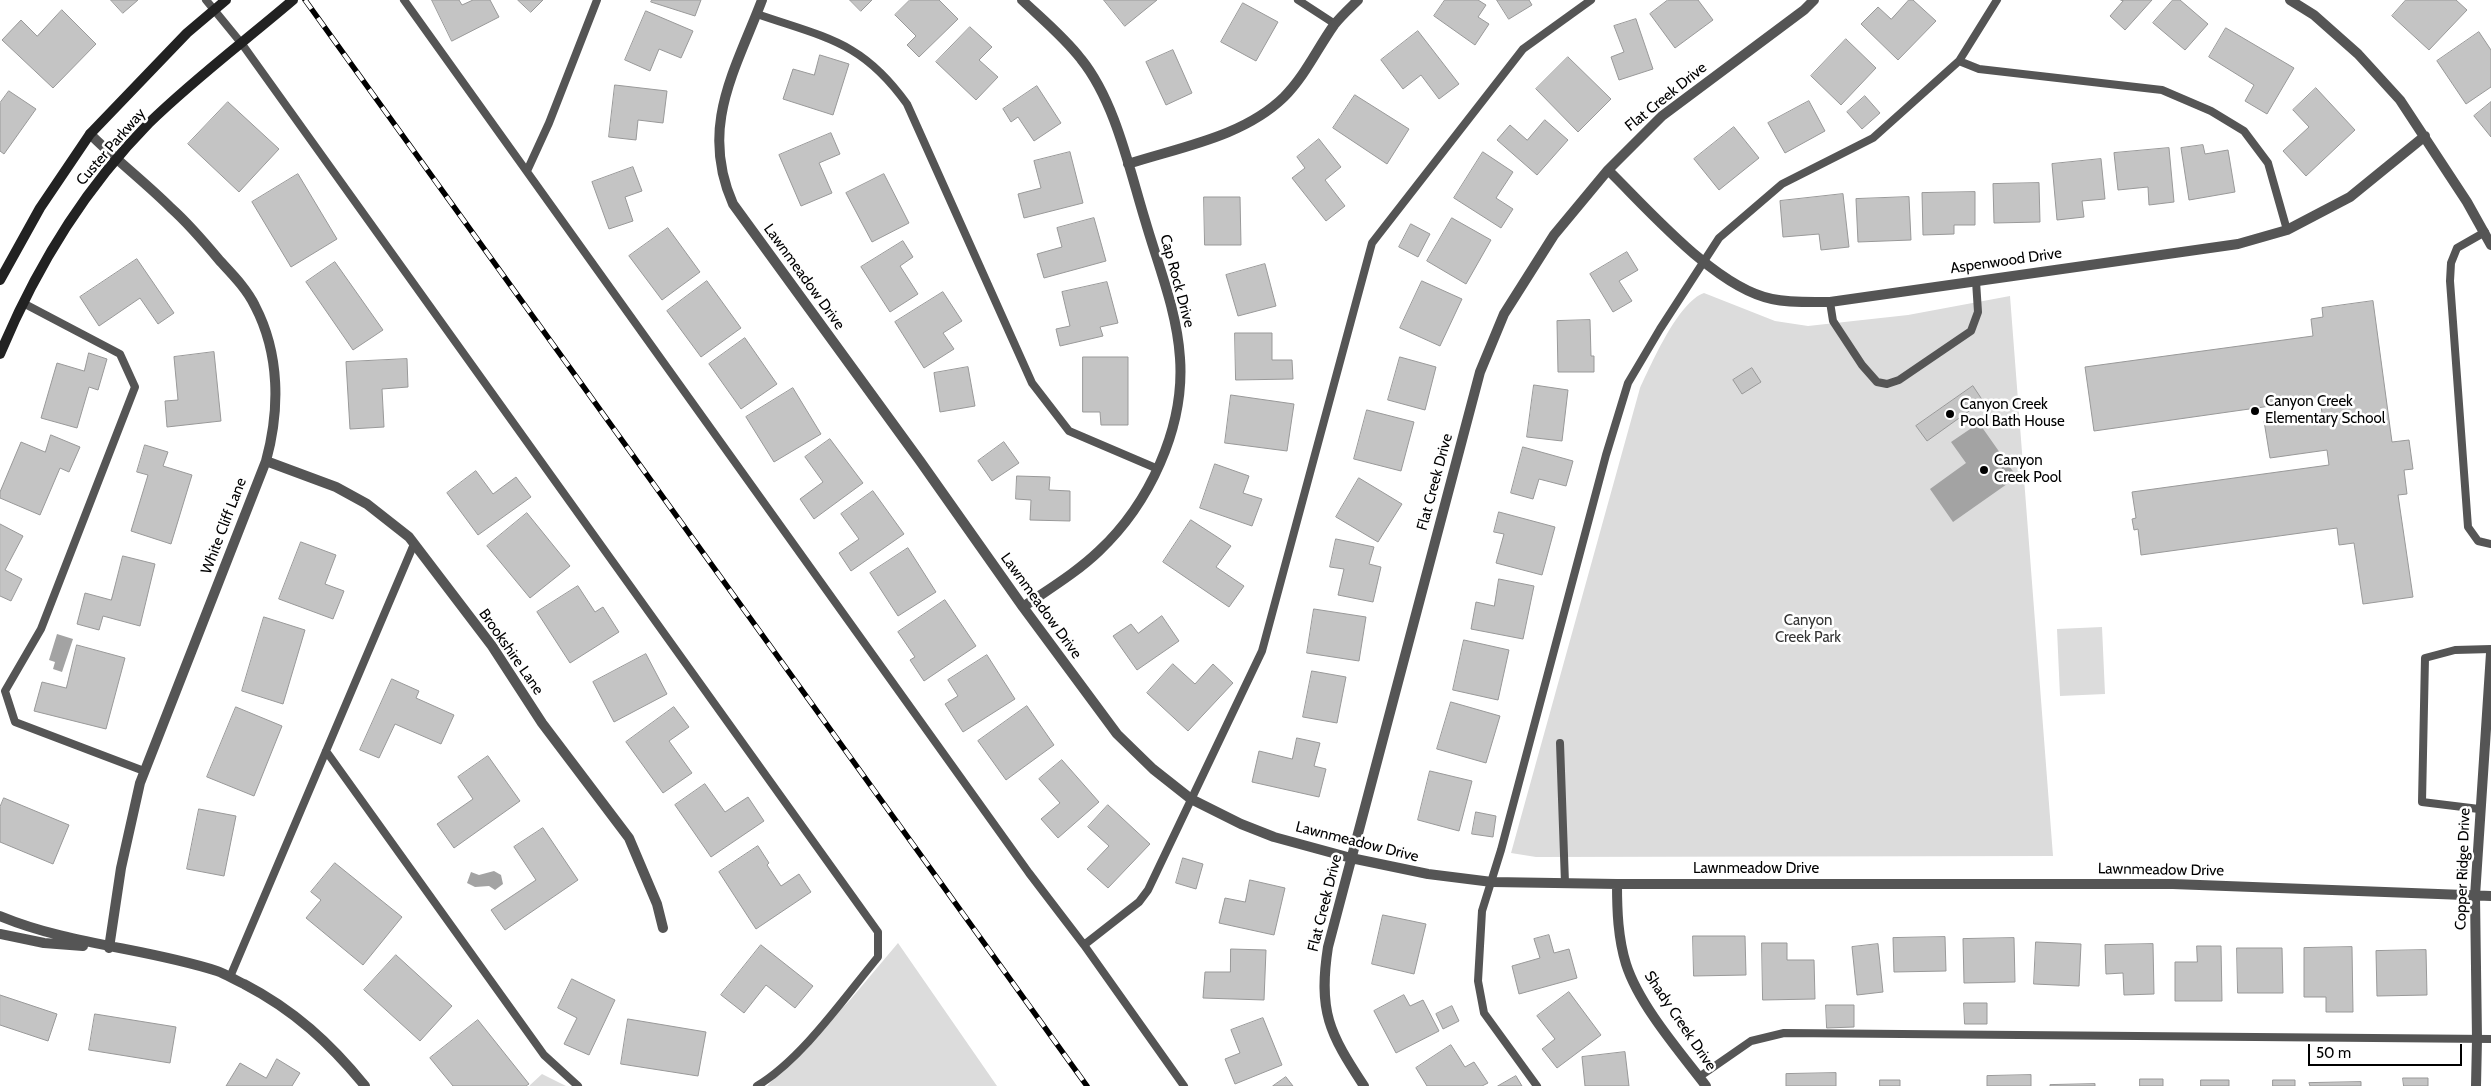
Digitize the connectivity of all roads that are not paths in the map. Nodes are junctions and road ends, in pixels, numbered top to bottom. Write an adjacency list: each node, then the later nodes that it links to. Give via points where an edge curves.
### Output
1 (206, 0): 14 (lane)
2 (226, 0): 14 (street, Custer Parkway)
3 (293, 0): 17 (street, Custer Parkway)
4 (404, 0): 24 (lane)
5 (597, 0): 24 (lane)
6 (762, 0): 15 (street, Lawnmeadow Drive)
7 (1022, 0): 22 (street, Cap Rock Drive, via 1082,60 1097,84)
8 (1298, 0): 16 (lane)
9 (1358, 0): 16 (street)
10 (1591, 0): 45 (lane, via 1524,49 1372,243 1262,651)
11 (1814, 0): 23 (street, Flat Creek Drive, via 1662,116)
12 (1998, 0): 18 (lane)
13 (2290, 0): 20 (street, via 2314,15 2358,54 2400,100)
14 (214, 9): 17 (lane); 19 (street, Custer Parkway)
15 (757, 14): 35 (lane, via 853,49 887,78 907,104 1032,382 1068,431); 38 (street, Lawnmeadow Drive, via 720,114 720,163 733,204)
16 (1335, 24): 22 (street, via 1284,97 1258,117 1231,132)
17 (242, 44): 21 (street, Custer Parkway, via 184,91); 64 (lane, via 878,932 878,957 803,1046)
18 (1959, 61): 25 (lane, via 1978,69 2162,90 2212,111 2244,130 2268,163); 28 (lane, via 1872,138 1782,184 1719,238)
19 (90, 134): 21 (street, White Cliff Lane); 29 (street, Custer Parkway, via 40,208)
20 (2425, 136): 25 (street, Aspenwood Drive, via 2350,197); 26 (street)
21 (116, 160): 32 (street, Custer Parkway, via 74,216); 34 (street, White Cliff Lane, via 178,214 254,304 273,361 275,385 276,412)
22 (1128, 164): 35 (street, Cap Rock Drive, via 1172,311 1180,359 1178,401)
23 (1608, 170): 28 (street, Aspenwood Drive); 47 (street, Flat Creek Drive, via 1554,235 1509,306 1480,372)
24 (527, 171): 56 (lane, via 1029,873)
25 (2287, 230): 30 (street, Aspenwood Drive, via 2202,251)
26 (2485, 232): 27 (street); 37 (lane, via 2457,248 2451,263 2450,281 2468,527 2478,542)
27 (2491, 245)
28 (1704, 261): 31 (street, Aspenwood Drive, via 1746,291 1772,299); 48 (lane, via 1628,383 1603,464)
29 (0, 280)
30 (1976, 281): 31 (street, Aspenwood Drive); 31 (lane, via 1978,312 1971,331 1899,380 1887,384 1877,382 1862,365 1833,321)
31 (1830, 302)
32 (23, 303): 33 (street, Custer Parkway); 44 (lane, via 120,354 134,387 41,629 5,691 15,722)
33 (0, 354)
34 (266, 461): 36 (street, Brookshire Lane, via 336,487 367,504 390,520); 44 (street, White Cliff Lane)
35 (1158, 469): 38 (street, Cap Rock Drive, via 1123,524 1100,550 1072,574)
36 (414, 544): 42 (lane); 54 (street, Brookshire Lane, via 492,646 542,723 629,838 658,904)
37 (2491, 544)
38 (1023, 607): 45 (street, Lawnmeadow Drive, via 1117,734 1138,756)
39 (2491, 649): 46 (lane, via 2455,650 2424,658 2422,802)
40 (2491, 653): 43 (street, Copper Ridge Drive)
41 (1560, 743): 49 (lane)
42 (326, 751): 58 (lane); 63 (lane, via 544,1055)
43 (2487, 758): 46 (street, Copper Ridge Drive)
44 (144, 772): 57 (street, White Cliff Lane, via 129,826)
45 (1191, 799): 47 (street, Lawnmeadow Drive, via 1274,837); 56 (lane, via 1148,890 1139,902)
46 (2480, 809): 51 (street, Copper Ridge Drive)
47 (1351, 858): 48 (street, Lawnmeadow Drive, via 1428,874); 66 (street, Flat Creek Drive, via 1328,947 1324,1002 1332,1033)
48 (1492, 882): 49 (street, Lawnmeadow Drive); 67 (lane, via 1482,911 1480,997 1484,1013)
49 (1565, 883): 50 (street, Lawnmeadow Drive)
50 (1616, 884): 51 (street, Lawnmeadow Drive, via 2173,884); 61 (street, Shady Creek Drive, via 1617,922 1626,964 1636,987)
51 (2475, 896): 52 (street, Lawnmeadow Drive); 59 (street, Copper Ridge Drive)
52 (2491, 896)
53 (0, 916): 57 (street)
54 (663, 928)
55 (0, 934): 57 (street, via 44,943)
56 (1084, 945): 65 (lane)
57 (109, 948): 58 (street, via 190,964)
58 (230, 977): 62 (street, via 266,995 311,1027)
59 (2478, 1039): 60 (lane); 61 (lane, via 1784,1033 1751,1041); 68 (street, Copper Ridge Drive)
60 (2491, 1039)
61 (1702, 1082)
62 (365, 1086)
63 (578, 1086)
64 (757, 1086)
65 (1184, 1086)
66 (1364, 1086)
67 (1537, 1086)
68 (2476, 1086)

